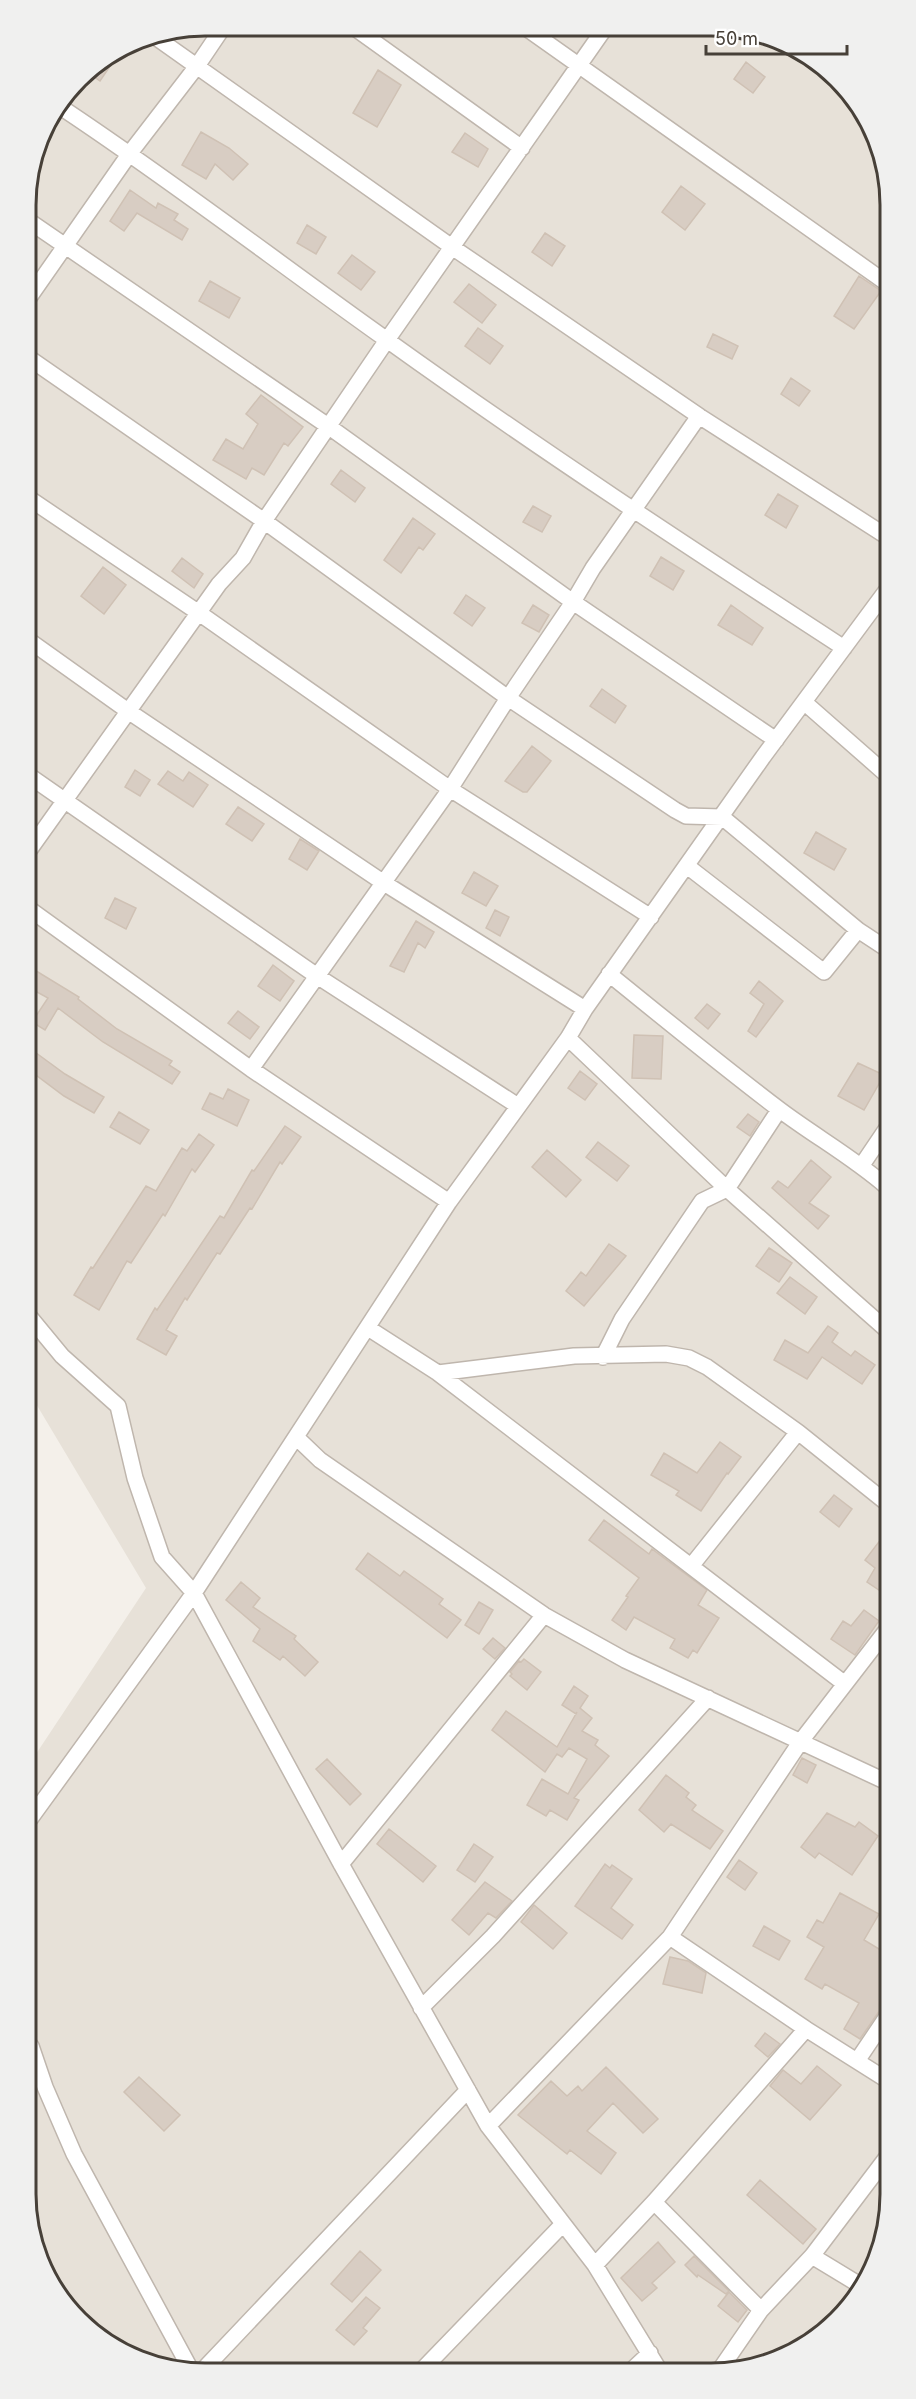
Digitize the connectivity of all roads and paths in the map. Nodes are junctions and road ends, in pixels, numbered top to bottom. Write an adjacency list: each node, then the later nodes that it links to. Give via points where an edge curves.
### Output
1 (217, 36): 6 (street)
2 (366, 36): 9 (street)
3 (538, 36): 7 (street)
4 (599, 36): 7 (street)
5 (162, 42): 6 (street)
6 (197, 66): 10 (street); 13 (street)
7 (578, 66): 9 (street); 14 (street)
8 (65, 110): 10 (street)
9 (522, 148): 13 (street)
10 (130, 153): 12 (street); 16 (street)
11 (36, 226): 12 (street)
12 (65, 246): 15 (street); 19 (street)
13 (452, 247): 16 (street); 18 (street)
14 (880, 278)
15 (36, 288)
16 (387, 340): 19 (street); 21 (street)
17 (36, 363): 22 (street)
18 (699, 416): 21 (street); 23 (street)
19 (328, 426): 22 (street); 24 (street)
20 (36, 503): 26 (street)
21 (633, 511): 24 (street); 28 (street)
22 (264, 521): 26 (street, via 243,558); 29 (street)
23 (880, 533)
24 (573, 602): 29 (street); 32 (street)
25 (880, 602): 28 (street)
26 (199, 613): 31 (street); 35 (street)
27 (36, 645): 31 (street)
28 (844, 648): 30 (street)
29 (508, 698): 35 (street); 37 (street, via 686,816)
30 (804, 702): 32 (street); 33 (street)
31 (128, 711): 36 (street); 40 (street)
32 (776, 740): 37 (street)
33 (880, 769)
34 (36, 781): 36 (street)
35 (450, 789): 40 (street); 42 (street)
36 (64, 800): 38 (street); 46 (street)
37 (722, 816): 39 (street); 43 (street)
38 (36, 840)
39 (687, 866): 42 (street); 43 (street, via 824,972)
40 (384, 883): 46 (street); 47 (street)
41 (36, 914): 49 (street)
42 (651, 917): 45 (street)
43 (858, 930): 44 (street)
44 (880, 944)
45 (609, 975): 47 (street); 51 (street)
46 (317, 976): 49 (street); 50 (street)
47 (585, 1009): 48 (street)
48 (568, 1038): 50 (street); 55 (street)
49 (251, 1069): 56 (street)
50 (518, 1106): 56 (street)
51 (779, 1110): 53 (street); 55 (street)
52 (880, 1138): 53 (street)
53 (862, 1165): 54 (street)
54 (880, 1182)
55 (727, 1189): 58 (street); 60 (street, via 702,1201 622,1319)
56 (449, 1202): 59 (street)
57 (36, 1324): 66 (street, via 62,1356 118,1406 135,1478 162,1557)
58 (880, 1324)
59 (368, 1328): 61 (street); 63 (street)
60 (603, 1357): 61 (street, via 574,1356); 62 (street, via 666,1354 690,1358)
61 (438, 1373): 65 (street)
62 (798, 1432): 64 (street); 65 (street)
63 (296, 1437): 66 (street); 67 (street, via 320,1460)
64 (880, 1498)
65 (692, 1565): 69 (street)
66 (194, 1593): 73 (street); 74 (street)
67 (544, 1615): 70 (street, via 625,1660); 74 (street)
68 (880, 1643): 69 (street)
69 (845, 1684): 71 (street)
70 (708, 1698): 71 (street); 76 (street, via 493,1936)
71 (801, 1741): 72 (street); 75 (street)
72 (880, 1779)
73 (36, 1811)
74 (341, 1864): 76 (street)
75 (670, 1937): 78 (street); 83 (street)
76 (421, 2008): 82 (street)
77 (880, 2027): 80 (street)
78 (806, 2029): 80 (street); 85 (street)
79 (36, 2061): 92 (street, via 74,2154)
80 (857, 2061): 81 (street)
81 (880, 2076)
82 (468, 2090): 83 (street); 94 (street)
83 (488, 2126): 86 (street)
84 (880, 2166): 87 (street)
85 (654, 2202): 88 (street); 90 (street)
86 (563, 2224): 88 (street); 95 (street)
87 (812, 2256): 89 (street); 90 (street)
88 (595, 2265): 91 (street)
89 (855, 2282)
90 (760, 2310): 93 (street)
91 (650, 2353): 96 (street); 97 (street)
92 (187, 2362)
93 (725, 2362)
94 (210, 2363)
95 (429, 2363)
96 (639, 2363)
97 (655, 2363)

